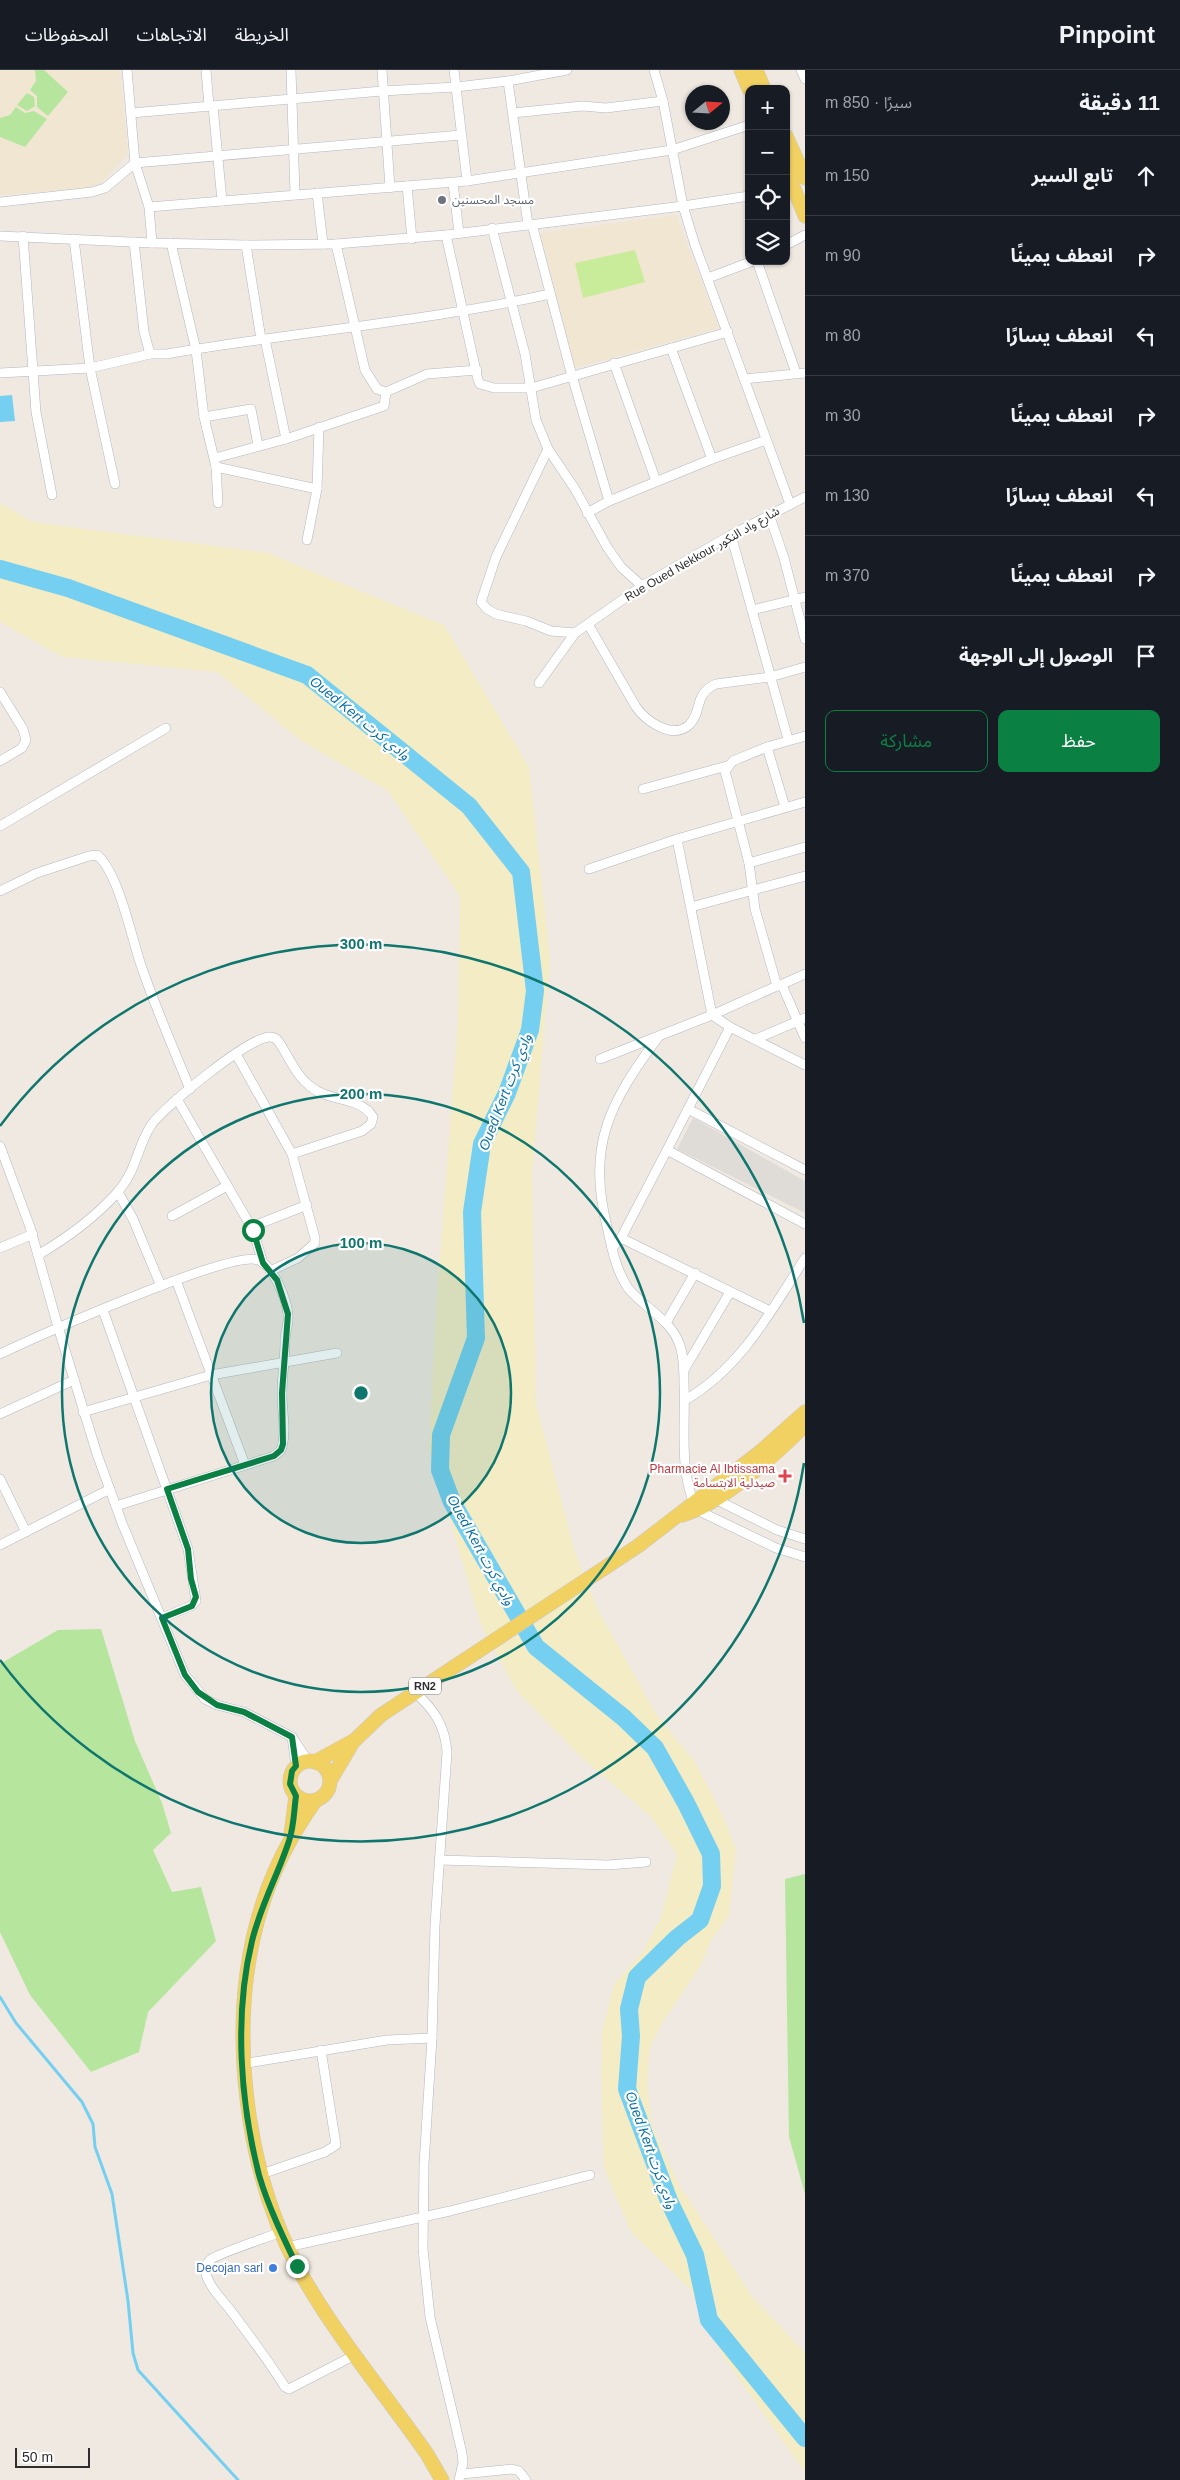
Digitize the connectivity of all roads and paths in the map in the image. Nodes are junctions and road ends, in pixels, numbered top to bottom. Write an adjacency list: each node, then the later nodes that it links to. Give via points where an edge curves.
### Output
1 (128, 70): 21 (street)
2 (206, 70): 20 (street)
3 (291, 70): 18 (street)
4 (382, 70): 17 (street)
5 (454, 70): 16 (street)
6 (567, 70): 11 (street)
7 (654, 70): 19 (street)
8 (740, 70): 14 (main road)
9 (756, 70): 15 (main road)
10 (801, 70): 12 (street)
11 (551, 71): 13 (street)
12 (805, 80)
13 (508, 81): 16 (street); 22 (street)
14 (747, 85)
15 (762, 85)
16 (456, 87): 17 (street); 24 (street)
17 (382, 91): 18 (street); 25 (street)
18 (294, 98): 20 (street); 27 (street)
19 (664, 101): 22 (street); 28 (street)
20 (211, 106): 21 (street); 29 (street)
21 (132, 113): 31 (street)
22 (513, 113): 32 (street)
23 (745, 125): 28 (street)
24 (461, 134): 25 (street); 34 (street)
25 (388, 141): 27 (street); 37 (street)
26 (790, 149): 30 (main road)
27 (295, 150): 29 (street); 40 (street)
28 (672, 150): 32 (street); 44 (street)
29 (218, 154): 31 (street); 42 (street)
30 (794, 162): 33 (main road); 38 (main road)
31 (136, 163): 43 (street, via 104,188 92,192); 45 (street)
32 (523, 174): 34 (street); 47 (street)
33 (805, 178)
34 (467, 181): 35 (street)
35 (453, 183): 36 (street); 49 (street)
36 (407, 186): 37 (street); 55 (street)
37 (390, 188): 39 (street)
38 (790, 189): 46 (main road)
39 (317, 193): 40 (street); 60 (street)
40 (295, 194): 42 (street)
41 (745, 197): 44 (street)
42 (222, 201): 45 (street)
43 (0, 202)
44 (683, 206): 47 (street); 65 (street)
45 (149, 207): 57 (street)
46 (805, 216)
47 (530, 224): 48 (street); 66 (street)
48 (492, 228): 49 (street); 67 (street)
49 (459, 233): 50 (street)
50 (446, 235): 55 (street); 68 (street)
51 (0, 236): 52 (street)
52 (23, 236): 54 (street); 78 (street)
53 (805, 236): 59 (street)
54 (74, 239): 56 (street); 76 (street)
55 (412, 239): 61 (street)
56 (134, 242): 57 (street); 74 (street, via 144,332)
57 (152, 243): 58 (street)
58 (171, 243): 62 (street); 73 (street)
59 (790, 243)
60 (323, 244): 61 (street); 62 (street)
61 (336, 244): 69 (street)
62 (246, 246): 71 (street)
63 (745, 264): 65 (street)
64 (759, 265): 80 (street)
65 (708, 278): 70 (street)
66 (550, 294): 67 (street); 81 (street)
67 (511, 302): 68 (street); 83 (street)
68 (463, 311): 69 (street); 77 (street)
69 (355, 327): 71 (street); 84 (street, via 369,378 377,388)
70 (728, 332): 72 (street); 82 (street)
71 (263, 339): 73 (street); 87 (street)
72 (671, 348): 75 (street); 91 (street)
73 (196, 350): 74 (street); 85 (street)
74 (150, 354): 76 (street)
75 (614, 363): 81 (street); 93 (street)
76 (90, 368): 78 (street); 94 (street)
77 (477, 370): 83 (street, via 478,380 486,387); 84 (street, via 427,374)
78 (34, 371): 79 (street); 96 (street, via 36,412)
79 (0, 373)
80 (801, 373): 82 (street)
81 (572, 376): 83 (street); 98 (street)
82 (744, 378): 88 (street)
83 (531, 388): 90 (street, via 536,420)
84 (386, 392): 86 (street, via 384,406)
85 (204, 417): 89 (street, via 251,409); 92 (street)
86 (319, 427): 87 (street); 95 (street)
87 (286, 439): 89 (street)
88 (766, 440): 91 (street); 100 (street)
89 (258, 445): 92 (street)
90 (548, 449): 101 (street, via 575,489); 110 (street, via 496,557 481,602 496,614 551,631)
91 (712, 459): 93 (street)
92 (215, 462): 95 (street); 99 (street)
93 (656, 480): 98 (street)
94 (116, 484)
95 (316, 489): 104 (street)
96 (52, 495)
97 (805, 497): 100 (street, Rue Oued Nekkour شارع واد النکور)
98 (610, 501): 101 (street)
99 (218, 503)
100 (790, 504): 102 (street, Rue Oued Nekkour شارع واد النکور)
101 (587, 514): 105 (street, via 621,567)
102 (769, 514): 103 (street, Rue Oued Nekkour شارع واد النکور); 107 (street)
103 (732, 535): 105 (street, Rue Oued Nekkour شارع واد النکور); 108 (street)
104 (306, 540)
105 (642, 586): 109 (street, Rue Oued Nekkour شارع واد النکور)
106 (805, 597): 107 (street)
107 (795, 599): 108 (street); 111 (street)
108 (752, 610): 113 (street)
109 (588, 624): 110 (street, Rue Oued Nekkour شارع واد النکور); 113 (street, via 644,718 664,728 690,724 700,697 708,687)
110 (575, 633): 114 (street, Rue Oued Nekkour شارع واد النکور)
111 (805, 639)
112 (805, 667): 113 (street)
113 (770, 677): 118 (street)
114 (539, 683)
115 (0, 692): 120 (street, via 23,729 26,740 22,748)
116 (166, 728): 126 (street)
117 (805, 736): 118 (street)
118 (788, 739): 119 (street)
119 (767, 747): 121 (street); 124 (street)
120 (0, 762)
121 (726, 766): 122 (street); 125 (street)
122 (643, 789)
123 (805, 802): 124 (street)
124 (784, 807): 125 (street)
125 (737, 821): 127 (street); 129 (street)
126 (0, 826)
127 (677, 839): 130 (street); 134 (street)
128 (805, 847): 129 (street)
129 (749, 863): 132 (street)
130 (589, 869)
131 (805, 876): 132 (street)
132 (751, 890): 134 (street); 136 (street, via 763,940)
133 (0, 891): 146 (street, via 37,872 89,856 97,855 102,859 117,890 143,971)
134 (691, 907): 137 (street)
135 (805, 974): 136 (street)
136 (779, 985): 137 (street); 138 (street)
137 (712, 1015): 139 (street); 140 (street)
138 (802, 1019): 141 (street); 142 (street)
139 (730, 1027): 142 (street); 148 (street)
140 (659, 1036): 144 (street); 162 (street, via 619,1094 606,1125 601,1149 600,1189)
141 (805, 1038)
142 (756, 1039): 145 (street)
143 (236, 1054): 146 (street); 151 (street); 151 (street, via 269,1036 276,1038 311,1087 336,1100 358,1104 373,1117 372,1124 362,1131)
144 (600, 1059)
145 (805, 1065)
146 (190, 1089): 147 (street)
147 (177, 1099): 153 (street); 154 (street, via 152,1124 135,1168)
148 (688, 1109): 150 (street); 152 (street)
149 (0, 1146): 159 (street)
150 (667, 1150): 157 (street); 160 (street)
151 (292, 1154): 155 (street)
152 (805, 1170)
153 (226, 1186): 156 (street); 158 (street)
154 (118, 1192): 163 (street, via 96,1215); 169 (street)
155 (307, 1205): 158 (street); 166 (street, via 315,1243 298,1258)
156 (172, 1216)
157 (805, 1224)
158 (251, 1227): 165 (street, via 258,1240)
159 (32, 1234): 161 (street); 163 (street)
160 (621, 1238): 162 (street); 167 (street)
161 (0, 1248)
162 (612, 1248): 173 (street, via 628,1288)
163 (38, 1255): 174 (street)
164 (805, 1258): 172 (street)
165 (263, 1263): 166 (street); 168 (street, via 249,1258)
166 (270, 1271): 177 (street, via 282,1293 288,1314)
167 (695, 1273): 170 (street); 173 (street)
168 (176, 1280): 169 (street); 179 (street)
169 (161, 1286): 171 (street)
170 (730, 1292): 172 (street); 178 (street)
171 (103, 1310): 174 (street); 181 (street)
172 (770, 1311): 182 (street, via 730,1365 707,1387)
173 (666, 1323): 178 (street, via 679,1343)
174 (58, 1327): 176 (street); 180 (street)
175 (337, 1353): 177 (street)
176 (0, 1354)
177 (285, 1361): 179 (street); 187 (street, via 281,1450 274,1456)
178 (684, 1370): 182 (street)
179 (211, 1375): 181 (street); 187 (street)
180 (74, 1380): 183 (street); 184 (street)
181 (133, 1397): 184 (street); 190 (street)
182 (685, 1400): 193 (street, via 686,1463)
183 (1, 1411)
184 (83, 1412): 189 (street)
185 (805, 1412): 193 (main road, RN2)
186 (805, 1425): 191 (main road, RN2, via 770,1458)
187 (245, 1465): 190 (street)
188 (0, 1479): 194 (street)
189 (110, 1489): 192 (street); 194 (street)
190 (167, 1489): 192 (street); 198 (street, via 188,1549 196,1597 192,1606)
191 (715, 1499): 193 (main road, RN2); 195 (street, via 777,1530)
192 (116, 1506): 198 (street)
193 (695, 1506): 197 (street, via 776,1548); 199 (main road, RN2)
194 (26, 1532): 196 (street)
195 (805, 1539)
196 (0, 1545)
197 (805, 1558)
198 (162, 1618): 201 (street, via 185,1675 198,1692 217,1705 244,1712 292,1737)
199 (415, 1692): 200 (main road, RN2, via 381,1715); 206 (street, via 439,1717 446,1740)
200 (355, 1740): 201 (main road, RN2); 202 (main road, RN2)
201 (307, 1763): 202 (main road, via 326,1769); 203 (main road, RN2, via 292,1771 290,1784)
202 (330, 1781): 204 (main road, RN2, via 326,1794)
203 (296, 1796): 204 (main road); 205 (main road, RN2)
204 (315, 1801): 205 (main road, RN2)
205 (290, 1840): 210 (main road, RN2, via 267,1894 252,1941 244,1987)
206 (439, 1860): 207 (street, via 608,1865); 208 (street)
207 (646, 1862)
208 (432, 2038): 209 (street, via 387,2040); 213 (street)
209 (321, 2050): 210 (street); 211 (street, via 336,2145)
210 (242, 2064): 211 (main road, RN2)
211 (260, 2175): 214 (main road, RN2)
212 (590, 2175): 213 (street)
213 (422, 2216): 215 (street); 217 (street, via 430,2317 462,2453)
214 (281, 2232): 215 (main road, RN2); 216 (street, via 210,2260 205,2272 213,2290 289,2389)
215 (288, 2247): 216 (main road, RN2, via 311,2290)
216 (355, 2355): 218 (main road, RN2, via 403,2419)
217 (460, 2477): 219 (street, via 512,2469 519,2471)
218 (442, 2480)
219 (526, 2480)

